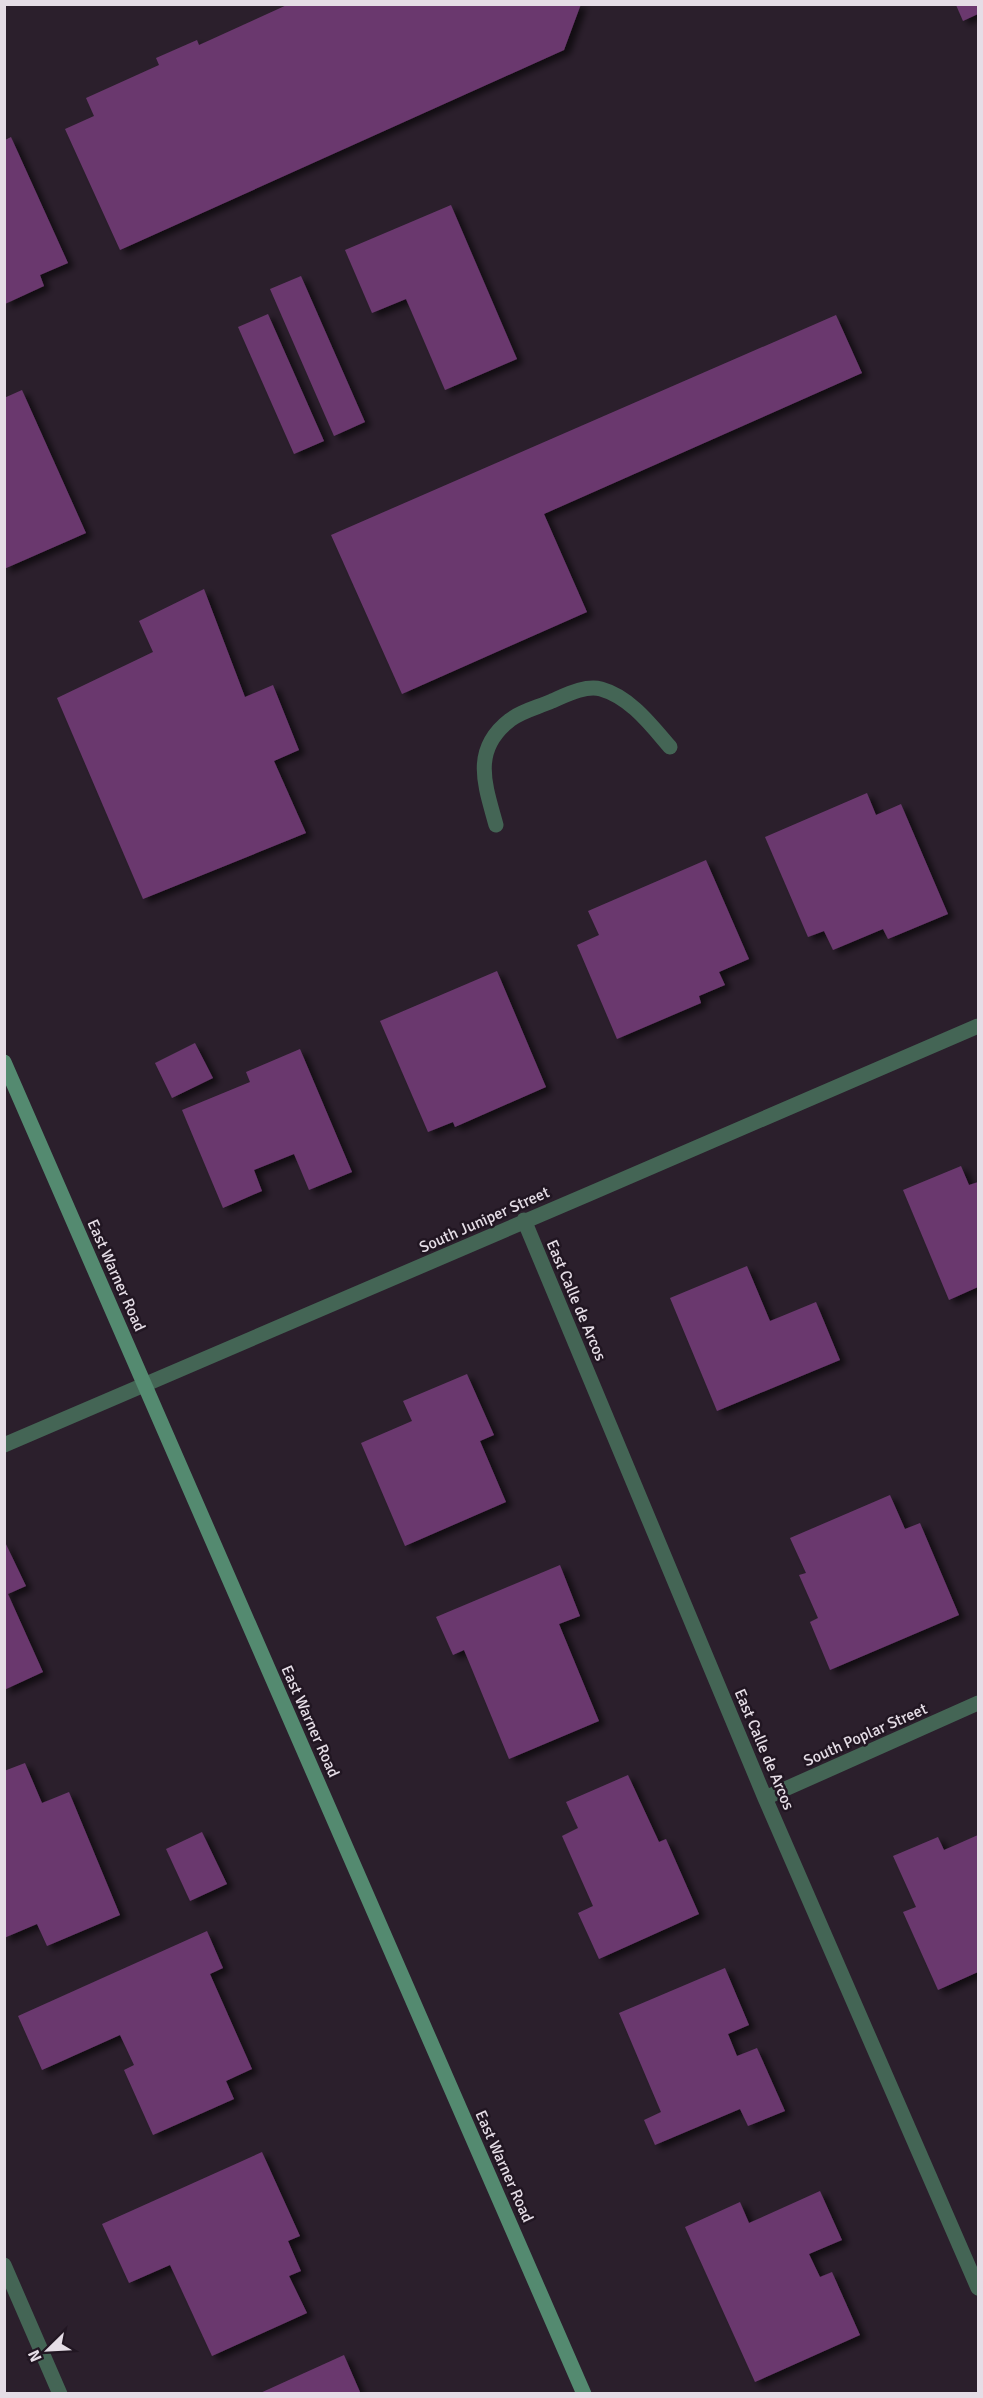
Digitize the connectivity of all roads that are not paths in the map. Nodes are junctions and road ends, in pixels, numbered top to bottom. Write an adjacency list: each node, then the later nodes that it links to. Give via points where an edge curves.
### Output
1 (670, 747): 2 (street, via 622,698 598,688 576,691 511,719 494,737 485,756 483,778)
2 (496, 825)
3 (978, 1026): 5 (street, South Juniper Street)
4 (4, 1062): 6 (main road, East Warner Road)
5 (524, 1220): 6 (street, South Juniper Street); 9 (street, East Calle de Arcos)
6 (145, 1386): 7 (street, South Juniper Street); 13 (main road, East Warner Road)
7 (4, 1445)
8 (978, 1703): 9 (street, South Poplar Street)
9 (765, 1798): 11 (street, East Calle de Arcos)
10 (4, 2265): 12 (street)
11 (978, 2288)
12 (60, 2394)
13 (584, 2394)

